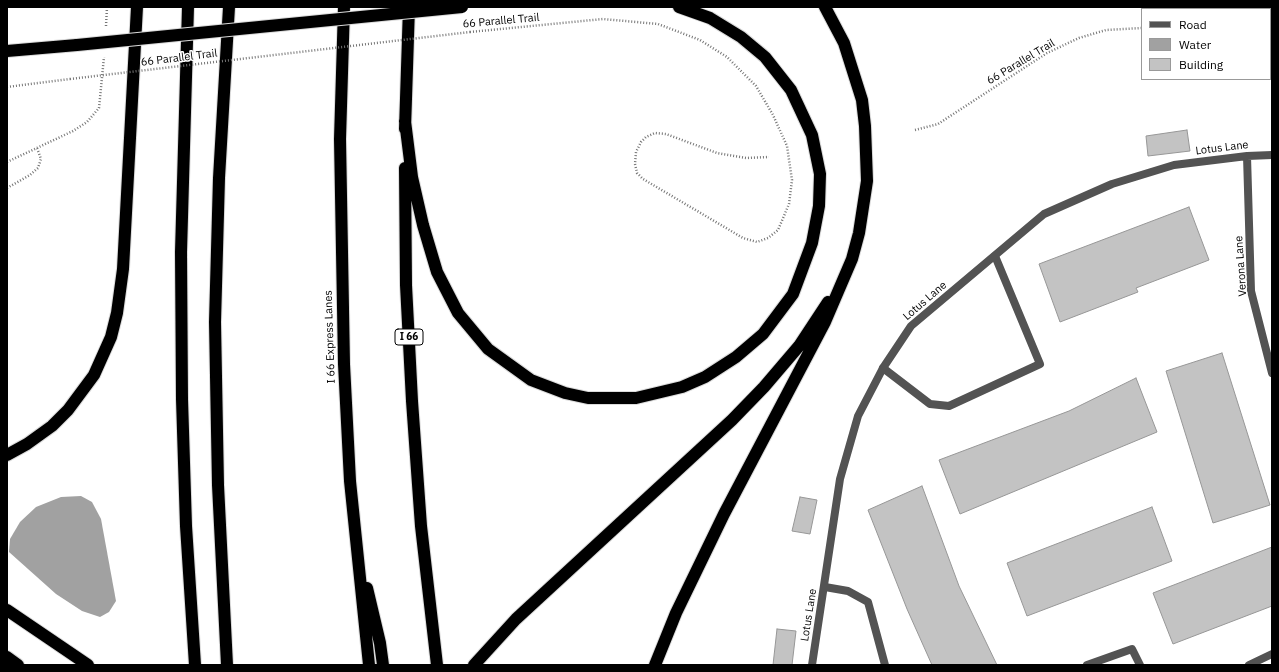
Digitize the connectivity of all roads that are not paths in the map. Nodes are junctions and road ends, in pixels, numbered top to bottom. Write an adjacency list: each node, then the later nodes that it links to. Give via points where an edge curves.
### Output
1 (137, 7): 17 (highway, via 123,269 111,337 94,375 68,410 52,426)
2 (188, 7): 25 (highway, via 180,252 186,526)
3 (229, 7): 26 (highway, via 219,171 215,322 218,485)
4 (344, 7): 18 (highway, I 66 Express Lanes, via 340,139 342,298)
5 (408, 7): 10 (highway, I 66)
6 (462, 7): 9 (highway, bridge)
7 (679, 7): 10 (highway, via 710,18 741,37 764,57 792,90 812,135 820,174 819,206 812,243 793,294 763,334 742,353 706,377 682,387 636,398 611,400 565,394 531,380 488,349 458,313 437,272 412,177)
8 (825, 7): 14 (highway, via 844,43 862,100 867,158 864,208)
9 (7, 51)
10 (405, 121): 29 (highway, I 66, via 406,277 412,401 421,526)
11 (1272, 155): 12 (street, Lotus Lane)
12 (1247, 156): 13 (street, Lotus Lane, via 1174,165 1112,184 1044,214); 16 (street, Verona Lane, via 1251,291)
13 (995, 256): 15 (street, Lotus Lane, via 911,326); 15 (street, via 1040,364 949,406 930,404)
14 (852, 259): 30 (highway, via 812,327 782,368 714,436 516,619); 31 (highway, via 825,322 724,514)
15 (883, 368): 19 (street, Lotus Lane, via 858,416 840,479)
16 (1272, 373)
17 (7, 455)
18 (356, 544): 27 (highway, I 66 Express Lanes); 28 (highway)
19 (825, 586): 32 (street, Lotus Lane); 33 (street, via 848,591 868,602)
20 (7, 610): 24 (highway)
21 (1272, 654): 36 (street)
22 (7, 657): 23 (highway)
23 (18, 665)
24 (88, 665)
25 (195, 665)
26 (228, 665)
27 (369, 665)
28 (383, 665)
29 (437, 665)
30 (474, 665)
31 (655, 665)
32 (812, 665)
33 (885, 665)
34 (1087, 665): 35 (street, via 1132,649)
35 (1140, 665)
36 (1249, 665)

